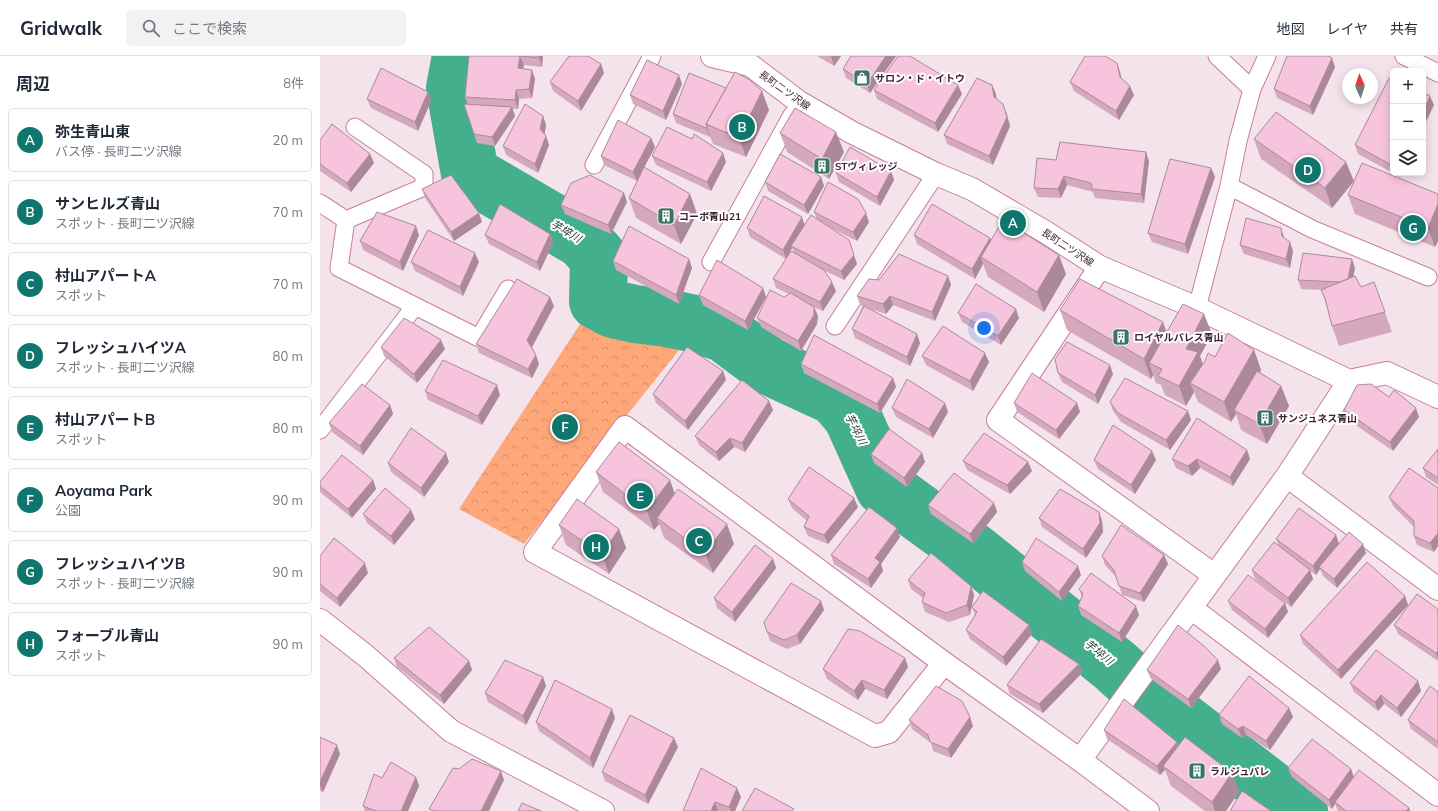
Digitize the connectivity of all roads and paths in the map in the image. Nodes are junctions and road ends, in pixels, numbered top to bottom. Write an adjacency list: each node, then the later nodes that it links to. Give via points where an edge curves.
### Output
1 (652, 56): 11 (lane)
2 (712, 56): 6 (street, 長町二ツ沢線)
3 (1217, 56): 8 (lane)
4 (1267, 56): 8 (lane)
5 (1404, 56): 7 (lane)
6 (751, 60): 9 (street, 長町二ツ沢線)
7 (1438, 73)
8 (1252, 89): 13 (lane, via 1238,141)
9 (799, 102): 12 (street, 長町二ツ沢線, via 851,132); 16 (lane)
10 (356, 127): 15 (lane, via 424,174 424,187)
11 (594, 165)
12 (936, 174): 17 (street, 長町二ツ沢線, via 972,189); 22 (lane)
13 (1230, 186): 18 (lane, via 1312,229); 21 (lane)
14 (320, 202): 15 (lane)
15 (346, 220): 20 (lane, via 339,268)
16 (711, 262)
17 (1100, 267): 21 (street, 長町二ツ沢線); 27 (street, via 998,420)
18 (1428, 277)
19 (508, 289): 20 (lane, via 479,338)
20 (414, 306): 25 (lane)
21 (1197, 308): 23 (street, 長町二ツ沢線)
22 (835, 326)
23 (1349, 381): 24 (street, via 1387,373); 26 (street)
24 (1438, 397)
25 (321, 425)
26 (1287, 476): 27 (street); 28 (street)
27 (1214, 575): 29 (street)
28 (1438, 589)
29 (1191, 608): 32 (street); 33 (street)
30 (320, 620): 34 (street, via 366,656 451,731)
31 (944, 663): 31 (street, via 625,427 535,552 875,736 889,732); 32 (street)
32 (1080, 760): 35 (street)
33 (1438, 796)
34 (603, 811)
35 (1148, 811)

